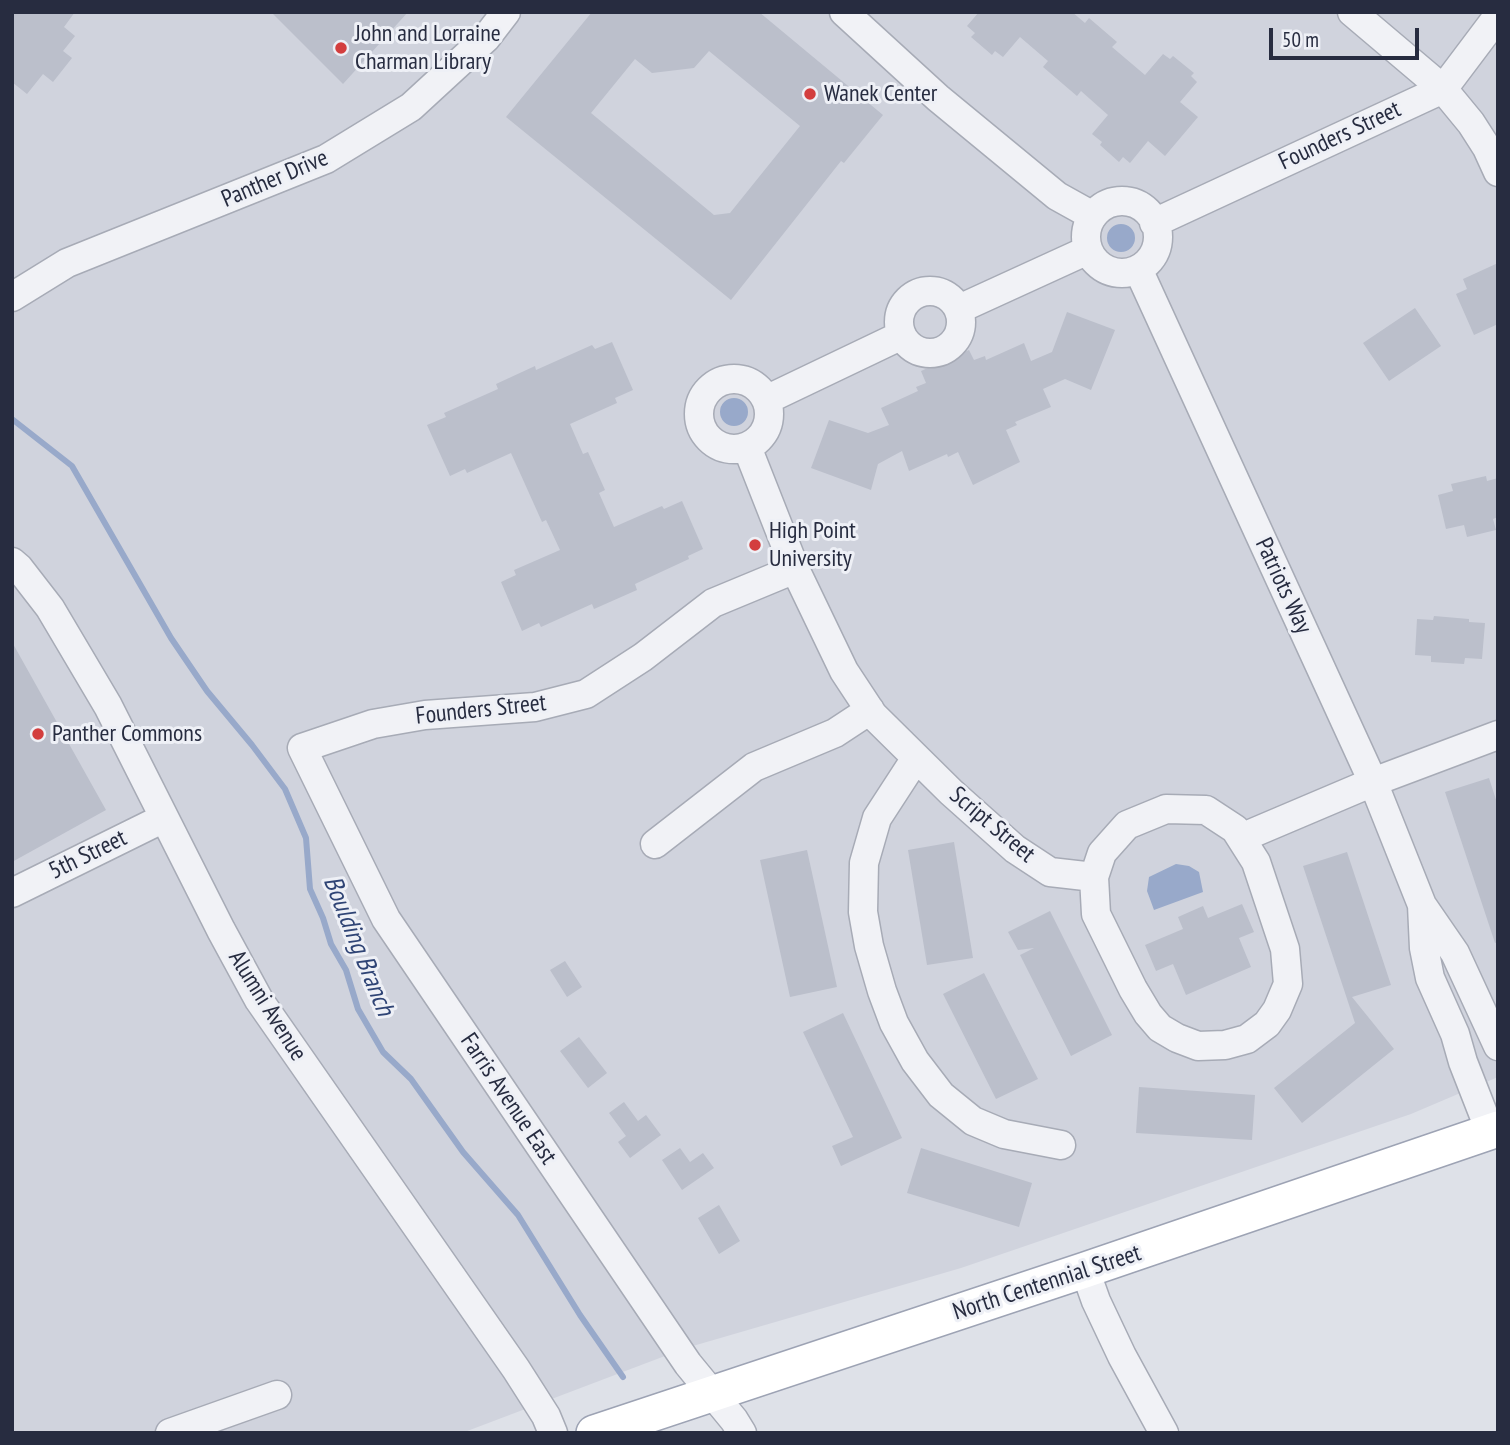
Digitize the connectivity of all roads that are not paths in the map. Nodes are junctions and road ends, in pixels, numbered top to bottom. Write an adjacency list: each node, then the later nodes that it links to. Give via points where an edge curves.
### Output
1 (506, 12): 11 (street, Panther Drive, via 486,38 411,107 326,159 67,263)
2 (1352, 12): 5 (street)
3 (854, 15): 7 (street, via 938,98 1057,196)
4 (1498, 16): 5 (street, Founders Street)
5 (1443, 89): 6 (street, via 1471,122); 8 (street, Founders Street)
6 (1498, 172)
7 (1093, 216): 8 (street, via 1102,207 1126,201 1147,212); 9 (street, via 1086,238)
8 (1154, 223): 10 (street, via 1157,244)
9 (1088, 250): 10 (street, via 1104,268 1126,273); 12 (street)
10 (1138, 270): 22 (street, Patriots Way)
11 (12, 297)
12 (959, 309): 13 (street, via 959,335 944,351 917,351); 13 (street, via 944,293 918,292 902,307)
13 (902, 335): 14 (street)
14 (766, 400): 15 (street, via 768,422 757,441); 15 (street, via 751,383 728,379 707,391 701,401 699,413 706,435 724,448)
15 (747, 447): 17 (street, Script Street)
16 (12, 562): 23 (street, Alumni Avenue, via 71,641)
17 (795, 569): 18 (street, Script Street, via 844,671); 20 (street, Founders Street, via 713,603 586,694 535,707 425,715 373,724)
18 (870, 710): 21 (street, Script Street); 25 (street, via 835,733 754,767)
19 (1498, 735): 22 (street)
20 (302, 748): 34 (street, Farris Avenue East, via 386,919)
21 (916, 758): 26 (street, Script Street, via 1015,849 1050,872); 32 (street, via 877,818 864,863 863,912 882,991 915,1061 941,1095 973,1121 1004,1134)
22 (1373, 782): 24 (street); 28 (street, Patriots Way)
23 (164, 818): 27 (street, 5th Street); 37 (street, Alumni Avenue, via 260,1000 516,1369)
24 (1241, 838): 26 (street, via 1206,810 1166,809 1126,825 1102,853); 26 (street, via 1256,862 1285,949 1288,984 1267,1024 1247,1040 1198,1046 1160,1028 1133,989 1097,915)
25 (655, 844)
26 (1094, 877)
27 (12, 893)
28 (1422, 905): 29 (street, Patriots Way, via 1455,953); 30 (street, Patriots Way, via 1430,978)
29 (1492, 1033): 30 (street)
30 (1455, 1034): 31 (street, Patriots Way)
31 (1494, 1130): 33 (main road, North Centennial Street)
32 (1061, 1145)
33 (1085, 1270): 34 (main road, North Centennial Street); 40 (street, via 1122,1356)
34 (712, 1393): 38 (main road, North Centennial Street); 39 (street, Farris Avenue East)
35 (277, 1395): 36 (street)
36 (170, 1433)
37 (553, 1433)
38 (594, 1433)
39 (742, 1433)
40 (1164, 1433)

